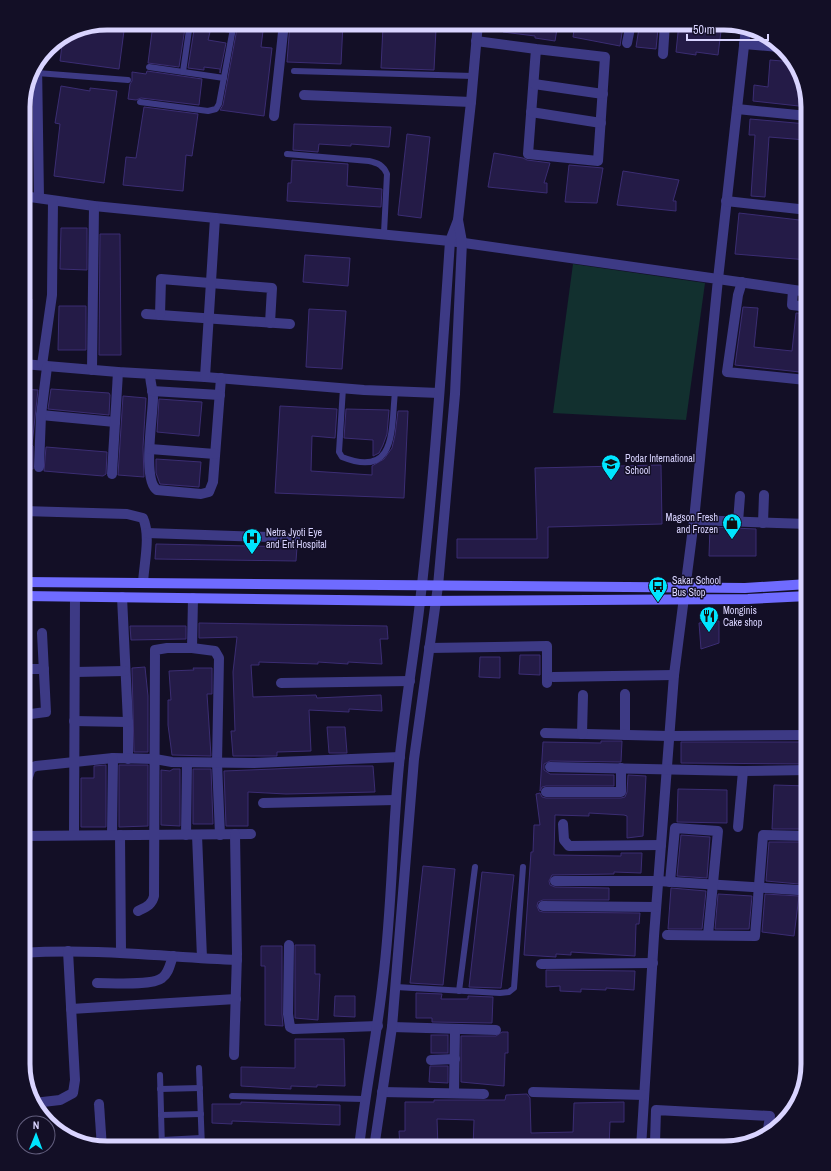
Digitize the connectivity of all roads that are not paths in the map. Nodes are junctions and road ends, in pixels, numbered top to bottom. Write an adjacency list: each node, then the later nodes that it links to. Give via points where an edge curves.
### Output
1 (189, 30): 17 (lane)
2 (233, 30): 20 (lane)
3 (283, 30): 30 (street)
4 (477, 30): 8 (street)
5 (630, 30): 9 (street)
6 (665, 30): 13 (street)
7 (745, 33): 10 (street)
8 (476, 41): 12 (street); 19 (street)
9 (628, 43)
10 (744, 44): 11 (street); 27 (street)
11 (771, 46)
12 (536, 49): 22 (street); 23 (street, via 605,57)
13 (663, 54)
14 (149, 67): 17 (lane)
15 (40, 68): 21 (lane)
16 (294, 71): 19 (lane)
17 (183, 72): 20 (lane)
18 (37, 75): 34 (street)
19 (473, 76): 26 (street)
20 (224, 78): 25 (lane, via 220,104 212,111)
21 (128, 80)
22 (534, 84): 23 (street); 28 (street)
23 (603, 94): 31 (street)
24 (304, 95): 26 (street)
25 (140, 102)
26 (471, 102): 40 (street)
27 (737, 109): 29 (street); 36 (street)
28 (532, 112): 31 (street); 31 (street, via 528,154 598,161)
29 (801, 115)
30 (274, 116)
31 (601, 123)
32 (286, 154): 41 (lane, via 369,161 383,167 387,174)
33 (30, 197): 34 (street)
34 (39, 198): 35 (street)
35 (53, 201): 37 (street); 56 (street, via 52,295)
36 (726, 201): 38 (street); 44 (street)
37 (94, 206): 39 (street); 57 (street)
38 (801, 209)
39 (214, 218): 41 (street); 46 (street)
40 (458, 220): 42 (street); 43 (street)
41 (384, 233): 42 (street)
42 (450, 241): 43 (street); 66 (street)
43 (462, 242): 44 (street); 87 (street, via 455,394)
44 (718, 279): 45 (street); 77 (street)
45 (742, 282): 47 (street); 62 (street, via 738,294 728,372)
46 (211, 283): 51 (street, via 161,279); 52 (street); 53 (street, via 272,288)
47 (793, 290): 48 (street); 49 (street, via 792,306)
48 (801, 291)
49 (801, 307)
50 (146, 314): 51 (street)
51 (160, 315): 52 (street)
52 (208, 318): 53 (street); 60 (street)
53 (270, 323): 54 (street)
54 (290, 324)
55 (30, 365): 56 (street)
56 (44, 366): 57 (street); 68 (street)
57 (92, 370): 58 (street)
58 (118, 372): 59 (street); 69 (street)
59 (150, 374): 60 (street); 64 (street)
60 (205, 376): 61 (street)
61 (221, 378): 63 (street); 67 (street)
62 (801, 379)
63 (343, 388): 65 (street); 65 (lane, via 339,452 342,458 350,461 372,462 382,458 390,439)
64 (152, 391): 67 (street); 70 (street)
65 (395, 392): 66 (street)
66 (439, 393): 86 (street)
67 (220, 395): 71 (street)
68 (41, 415): 69 (street); 72 (street)
69 (115, 422): 73 (street)
70 (150, 449): 71 (street); 71 (street, via 150,476 155,489 201,494 209,492 211,488)
71 (215, 454)
72 (39, 467)
73 (112, 474)
74 (764, 495): 79 (street)
75 (740, 496): 78 (street)
76 (30, 511): 81 (street, via 137,515 143,518)
77 (694, 520): 78 (street); 88 (street)
78 (738, 522): 79 (street)
79 (763, 522): 80 (street)
80 (801, 524)
81 (147, 533): 82 (street); 84 (street)
82 (295, 538)
83 (30, 582): 84 (main road)
84 (143, 583): 86 (main road)
85 (801, 584): 88 (main road, via 745,588)
86 (422, 586): 87 (main road); 95 (street)
87 (438, 586): 88 (main road); 96 (street)
88 (685, 586): 94 (street)
89 (30, 596): 91 (main road)
90 (801, 596): 94 (main road)
91 (75, 597): 92 (main road); 103 (street)
92 (122, 597): 93 (main road); 102 (street)
93 (193, 598): 95 (main road); 98 (street)
94 (685, 600): 96 (main road); 104 (street)
95 (420, 601): 96 (main road); 105 (street)
96 (436, 601): 99 (street)
97 (42, 633): 101 (street)
98 (192, 648): 120 (street, via 155,650); 123 (street, via 211,650 218,654)
99 (429, 648): 104 (street, via 547,646 550,680); 168 (street, via 410,804)
100 (30, 668): 101 (street)
101 (44, 669): 109 (street, via 46,712)
102 (125, 671): 103 (street); 111 (street)
103 (75, 672): 110 (street)
104 (674, 675): 116 (street)
105 (410, 681): 106 (street); 117 (street)
106 (281, 683)
107 (625, 694): 114 (street)
108 (583, 695): 113 (street)
109 (30, 713)
110 (74, 721): 111 (street); 121 (street)
111 (128, 722): 119 (street)
112 (545, 732): 113 (street)
113 (582, 734): 114 (street)
114 (625, 735): 116 (street)
115 (801, 735): 116 (street)
116 (669, 736): 126 (street)
117 (400, 757): 123 (street); 131 (street)
118 (113, 758): 119 (street); 121 (street); 138 (street)
119 (128, 759): 120 (street)
120 (155, 759): 122 (street); 142 (street)
121 (74, 762): 128 (street, via 31,768); 137 (street)
122 (187, 762): 123 (street); 139 (street)
123 (217, 762): 140 (street)
124 (550, 767): 125 (street)
125 (621, 768): 126 (street); 130 (street, via 621,792)
126 (667, 770): 129 (street); 144 (street)
127 (801, 770): 129 (street)
128 (30, 771)
129 (743, 771): 134 (street)
130 (546, 792)
131 (395, 800): 132 (street); 172 (street, via 389,929)
132 (263, 803)
133 (563, 824): 144 (street, via 564,840 569,846)
134 (738, 827)
135 (235, 834): 136 (street); 140 (street); 164 (street)
136 (251, 834)
137 (74, 835): 138 (street); 141 (street)
138 (116, 835): 142 (street); 160 (street)
139 (192, 835): 140 (street); 142 (street); 163 (street)
140 (220, 835)
141 (30, 836)
142 (153, 836): 155 (street, via 153,902)
143 (801, 836): 151 (street, via 763,835)
144 (661, 846): 148 (street)
145 (475, 867): 169 (lane)
146 (523, 867): 169 (lane, via 514,988 509,992)
147 (555, 881): 148 (street)
148 (658, 881): 149 (street); 154 (street)
149 (670, 882): 150 (street); 150 (street, via 675,828 718,831)
150 (713, 884): 151 (street); 157 (street)
151 (758, 888): 152 (street); 157 (street, via 755,936)
152 (798, 890)
153 (543, 906): 154 (street)
154 (656, 907): 165 (street)
155 (138, 911)
156 (667, 935): 157 (street)
157 (708, 935)
158 (289, 945): 172 (street, via 290,1027 299,1029)
159 (68, 951): 160 (street); 161 (street); 171 (street)
160 (121, 952): 162 (street)
161 (30, 953)
162 (173, 956): 163 (street); 167 (street, via 165,975 153,982)
163 (202, 958): 164 (street)
164 (237, 960): 170 (street)
165 (653, 963): 166 (street); 187 (street)
166 (540, 964)
167 (97, 983)
168 (396, 987): 169 (lane); 173 (street)
169 (459, 991)
170 (236, 999): 171 (street); 176 (street)
171 (71, 1009): 190 (street, via 75,1080 73,1093 60,1100)
172 (378, 1026): 189 (street)
173 (392, 1027): 174 (street); 183 (street)
174 (455, 1029): 175 (street); 177 (street)
175 (496, 1030)
176 (234, 1055)
177 (455, 1059): 178 (street); 185 (street)
178 (431, 1060)
179 (199, 1068): 181 (lane)
180 (160, 1075): 182 (lane)
181 (200, 1088): 182 (lane); 192 (lane)
182 (160, 1090): 193 (lane)
183 (382, 1092): 185 (street); 200 (street)
184 (533, 1092): 187 (street)
185 (454, 1093): 186 (street)
186 (484, 1094)
187 (644, 1094): 201 (street)
188 (232, 1096): 189 (lane)
189 (364, 1099): 199 (street)
190 (40, 1102)
191 (99, 1104): 197 (street)
192 (201, 1114): 193 (lane); 195 (lane)
193 (161, 1115): 196 (lane)
194 (768, 1127): 202 (street, via 770,1116 656,1110)
195 (201, 1138): 196 (lane); 198 (lane)
196 (162, 1140)
197 (102, 1141)
198 (201, 1141)
199 (360, 1141)
200 (375, 1141)
201 (641, 1141)
202 (655, 1141)

